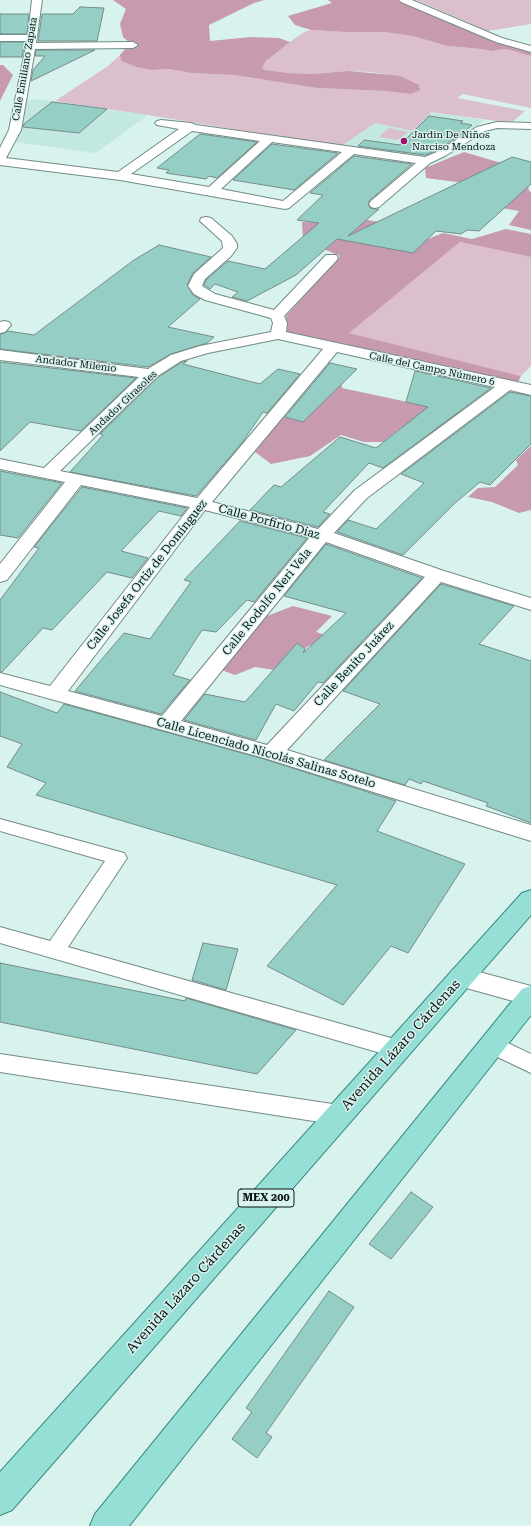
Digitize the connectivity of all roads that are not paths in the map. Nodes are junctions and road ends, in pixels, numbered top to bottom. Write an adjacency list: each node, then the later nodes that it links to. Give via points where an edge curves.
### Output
1 (37, 0): 4 (street, Calle Emiliano Zapata)
2 (404, 0): 6 (street, via 499,40)
3 (0, 38): 4 (street)
4 (31, 42): 5 (street); 12 (street, Calle Emiliano Zapata, via 15,130)
5 (133, 45)
6 (531, 49)
7 (161, 123): 8 (street)
8 (191, 126): 10 (street); 14 (street)
9 (531, 126): 13 (street, via 497,125 481,129)
10 (270, 138): 11 (street); 15 (street)
11 (352, 150): 13 (street); 15 (street, via 285,205)
12 (0, 160): 14 (street)
13 (426, 161): 16 (street)
14 (120, 176): 15 (street)
15 (212, 191)
16 (375, 204)
17 (206, 221): 19 (street, via 226,239 230,248 197,280 196,289 216,299)
18 (331, 258): 19 (street)
19 (277, 316): 20 (street, via 280,323)
20 (278, 335): 21 (street, Calle del Campo Número 6); 23 (street, Andador Girasoles, via 205,349 176,358)
21 (333, 347): 24 (street, Calle del Campo Número 6); 29 (street, Calle Josefa Ortiz de Domínguez)
22 (0, 355): 23 (street, Andador Milenio)
23 (152, 374): 27 (street, Andador Girasoles)
24 (507, 385): 25 (street, Calle del Campo Número 6); 30 (street, Calle Rodolfo Neri Vela, via 361,494)
25 (531, 390)
26 (0, 464): 27 (street, Calle Porfirio Díaz)
27 (48, 474): 28 (street, Calle Porfirio Díaz)
28 (76, 480): 29 (street, Calle Porfirio Díaz); 32 (street)
29 (201, 504): 30 (street, Calle Porfirio Díaz); 35 (street, Calle Josefa Ortiz de Domínguez)
30 (322, 535): 31 (street, Calle Porfirio Díaz); 36 (street, Calle Rodolfo Neri Vela)
31 (437, 575): 33 (street, Calle Porfirio Díaz); 37 (street, Calle Benito Juárez)
32 (0, 576)
33 (531, 604)
34 (0, 679): 35 (street, Calle Licenciado Nicolás Salinas Sotelo)
35 (55, 693): 36 (street, Calle Licenciado Nicolás Salinas Sotelo)
36 (167, 724): 37 (street, Calle Licenciado Nicolás Salinas Sotelo)
37 (272, 753): 39 (street, Calle Licenciado Nicolás Salinas Sotelo)
38 (0, 825): 42 (lane, via 117,858)
39 (531, 833)
40 (531, 898): 43 (main road, Avenida Lázaro Cárdenas / MEX 200)
41 (0, 935): 42 (lane)
42 (54, 951): 46 (lane)
43 (461, 978): 44 (street); 46 (main road, Avenida Lázaro Cárdenas / MEX 200)
44 (531, 996): 45 (main road)
45 (493, 1045): 48 (lane); 51 (main road)
46 (398, 1049): 49 (main road, Avenida Lázaro Cárdenas / MEX 200)
47 (0, 1063): 49 (lane)
48 (531, 1064)
49 (339, 1115): 50 (main road, Avenida Lázaro Cárdenas / MEX 200)
50 (0, 1498)
51 (107, 1526)

